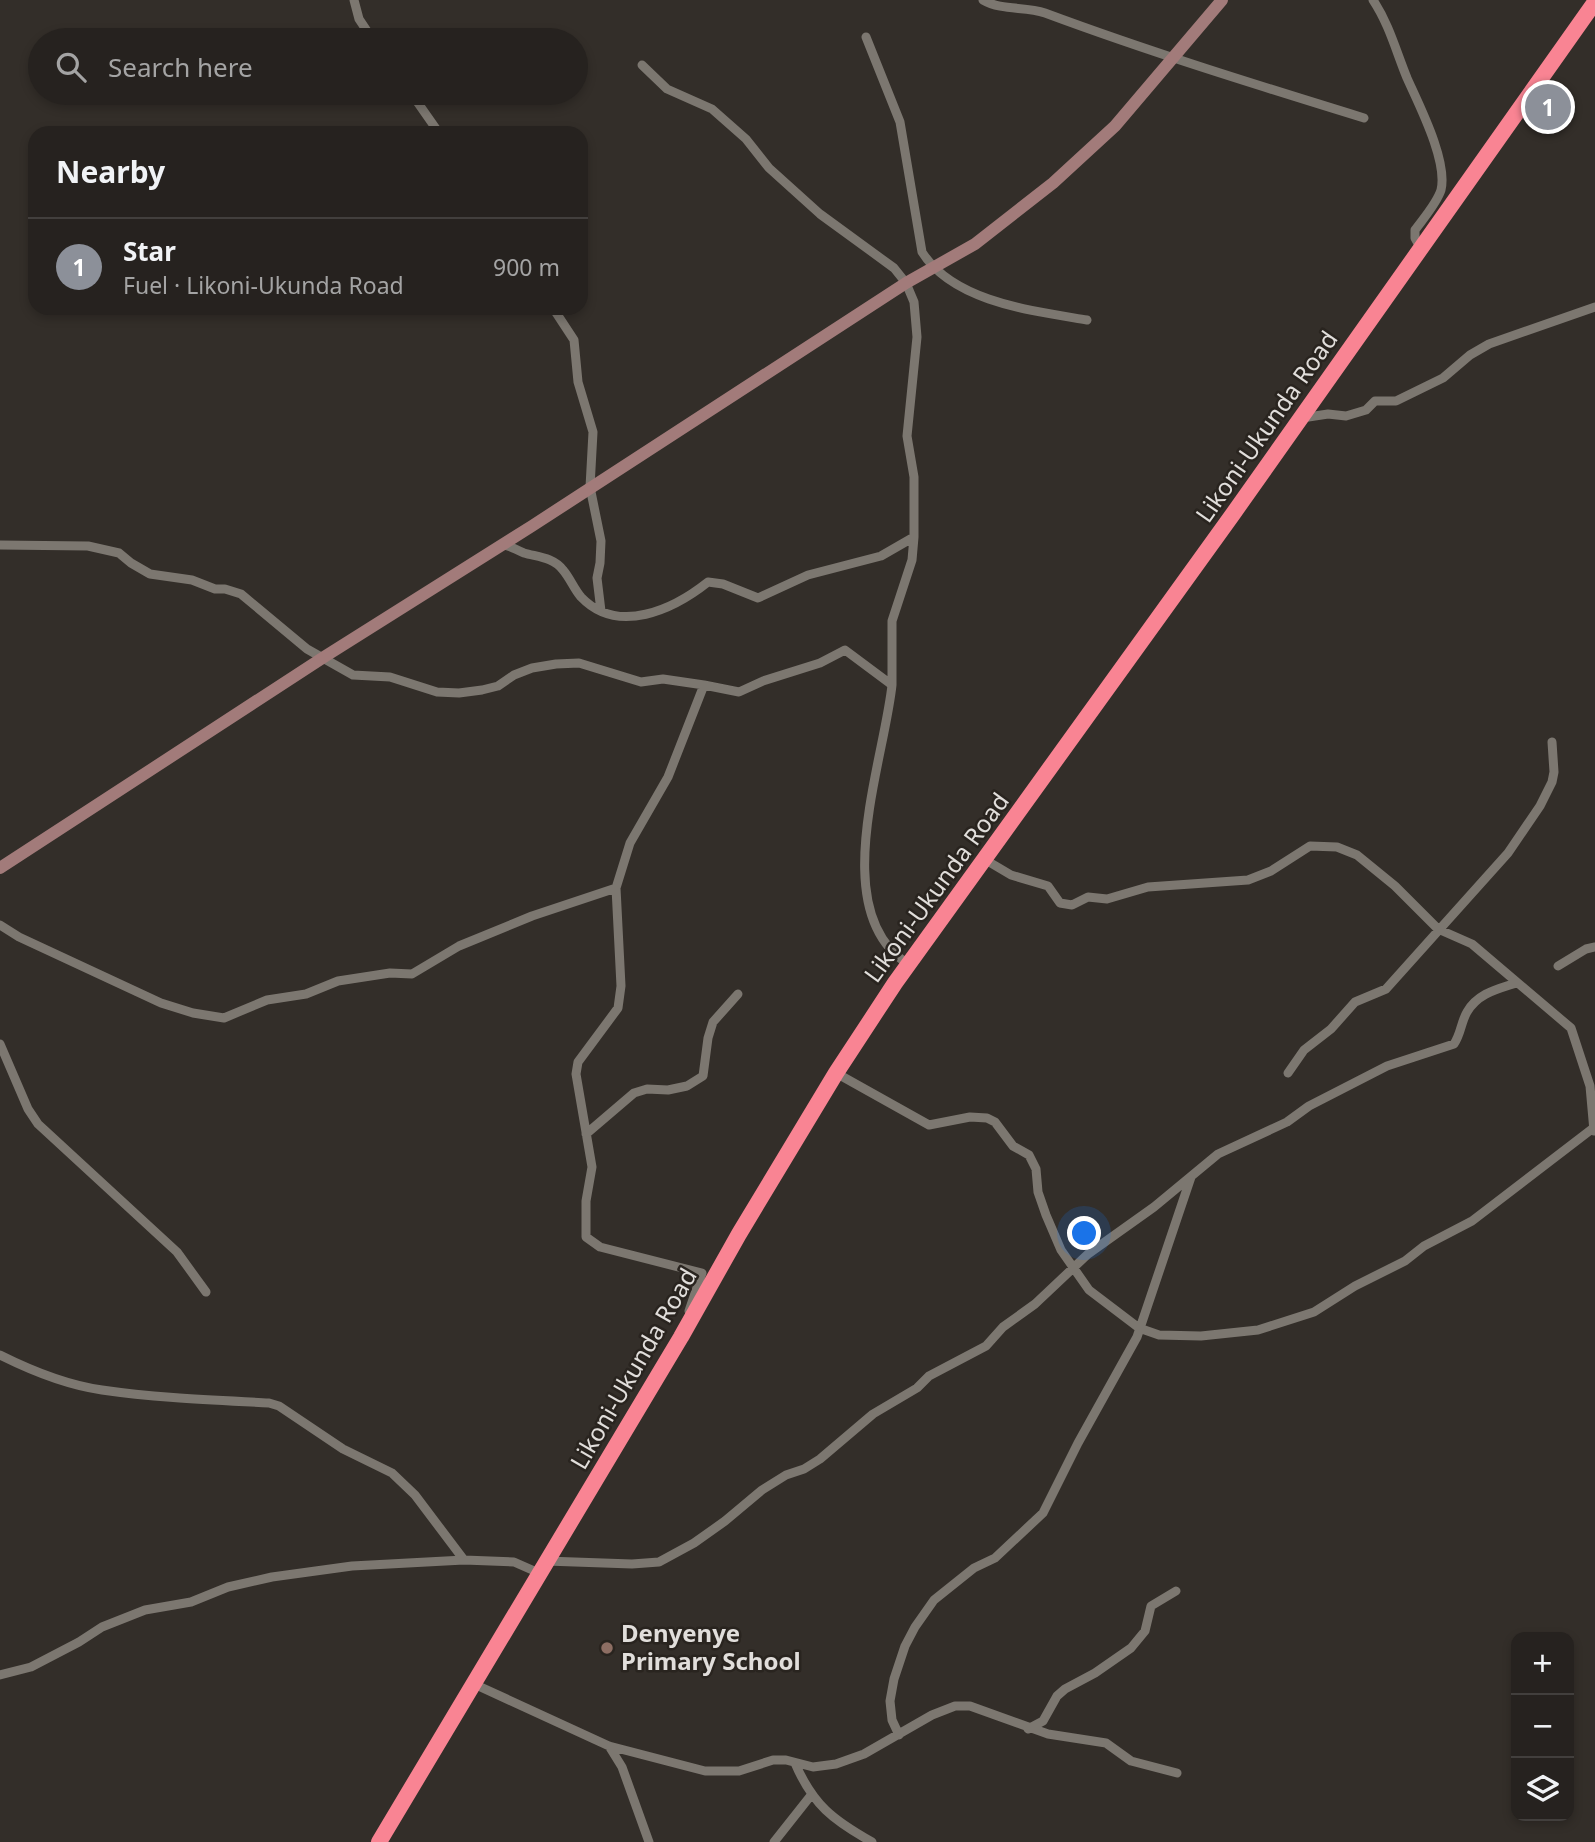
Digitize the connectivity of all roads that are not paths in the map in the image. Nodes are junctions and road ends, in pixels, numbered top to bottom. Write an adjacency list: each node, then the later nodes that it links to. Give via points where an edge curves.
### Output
1 (354, 0): 6 (street)
2 (983, 0): 8 (street, via 994,6 1035,10)
3 (1222, 0): 8 (street)
4 (1373, 0): 13 (street, via 1385,18 1440,161 1441,190 1415,230)
5 (1595, 2): 13 (highway, Likoni-Ukunda Road)
6 (365, 28)
7 (866, 37): 14 (street, via 900,122 922,252)
8 (1171, 58): 11 (street); 14 (street, via 1115,126 1052,183 975,244)
9 (642, 65): 15 (street, via 667,89 712,109 820,214 863,243)
10 (419, 105): 12 (street)
11 (1364, 118)
12 (434, 126)
13 (1421, 249): 19 (highway, Likoni-Ukunda Road)
14 (932, 269): 15 (street); 18 (street, via 972,293 1029,311)
15 (906, 283): 20 (street); 21 (street, via 914,302 917,337 907,436 914,477)
16 (1595, 307): 19 (street, via 1489,344 1443,378 1396,401 1376,401 1366,410 1346,416)
17 (558, 315): 20 (street, via 574,340 578,382 591,418)
18 (1087, 320)
19 (1302, 418): 29 (highway, Likoni-Ukunda Road)
20 (590, 486): 23 (street); 24 (street, via 601,541 597,578)
21 (915, 537): 24 (street, via 881,556 808,575 758,598 708,582 663,611 626,618); 27 (street, via 892,621)
22 (0, 545): 25 (street, via 88,546 119,553 150,574 242,594 307,649)
23 (504, 545): 24 (street, via 561,567 581,596); 25 (street)
24 (601, 611)
25 (324, 657): 26 (street, via 353,675 390,677 437,692 482,690 532,668 579,663 641,682 663,679); 30 (street)
26 (704, 685): 27 (street, via 739,692 845,650); 31 (street, via 668,777 630,843)
27 (892, 685): 35 (street, via 873,786 864,884 877,933)
28 (1552, 741): 33 (street, via 1552,782 1540,806 1508,853)
29 (984, 859): 33 (street, via 1012,875 1048,886 1060,903 1072,905 1088,897 1107,899 1148,887 1248,880 1310,846 1337,846 1357,855 1395,886); 35 (highway, Likoni-Ukunda Road)
30 (0, 868)
31 (615, 888): 32 (street, via 459,946 412,974 338,981 267,1000 224,1018 161,1003); 43 (street, via 621,986 618,1008 578,1062)
32 (0, 925)
33 (1438, 929): 37 (street, via 1472,944); 41 (street, via 1386,989 1355,1002 1304,1050)
34 (1595, 947): 36 (street)
35 (908, 964): 40 (highway, Likoni-Ukunda Road)
36 (1558, 966)
37 (1516, 983): 42 (street, via 1571,1028 1590,1086); 44 (street, via 1485,993 1467,1012 1454,1044 1376,1072 1218,1154)
38 (738, 994): 43 (street, via 713,1022 703,1076 687,1086 634,1093)
39 (0, 1044): 46 (street, via 38,1124 177,1252)
40 (836, 1073): 45 (street, via 929,1125 970,1117 995,1122 1013,1146 1029,1155 1046,1215); 48 (highway, Likoni-Ukunda Road)
41 (1288, 1073)
42 (1593, 1128): 47 (street, via 1472,1221 1314,1312 1234,1333 1159,1335)
43 (586, 1134): 48 (street, via 592,1167 586,1237 600,1247 702,1273)
44 (1192, 1175): 45 (street); 47 (street)
45 (1071, 1268): 47 (street, via 1089,1290); 51 (street, via 986,1346 929,1376 873,1414 820,1459 762,1490 694,1543 659,1562)
46 (206, 1292)
47 (1139, 1328): 56 (street, via 1044,1513 995,1558 974,1568 934,1600 915,1627 890,1701)
48 (681, 1336): 51 (highway, Likoni-Ukunda Road)
49 (0, 1356): 50 (street, via 100,1390 279,1406 343,1449 392,1473 415,1495)
50 (464, 1560): 51 (street); 53 (street, via 352,1566 228,1587 102,1627 31,1667)
51 (542, 1567): 54 (highway, Likoni-Ukunda Road)
52 (1176, 1591): 55 (street, via 1151,1606 1145,1631 1131,1648 1065,1689 1043,1721)
53 (0, 1675)
54 (474, 1684): 57 (street); 61 (highway, Likoni-Ukunda Road)
55 (1028, 1728): 56 (street, via 970,1706 955,1706); 59 (street, via 1106,1743 1131,1761)
56 (899, 1735): 58 (street, via 836,1765)
57 (609, 1746): 58 (street, via 705,1771 739,1771 773,1760); 62 (street, via 622,1767)
58 (795, 1763): 60 (street)
59 (1177, 1773)
60 (812, 1794): 63 (street); 64 (street, via 834,1820)
61 (379, 1842)
62 (649, 1842)
63 (774, 1842)
64 (872, 1842)

